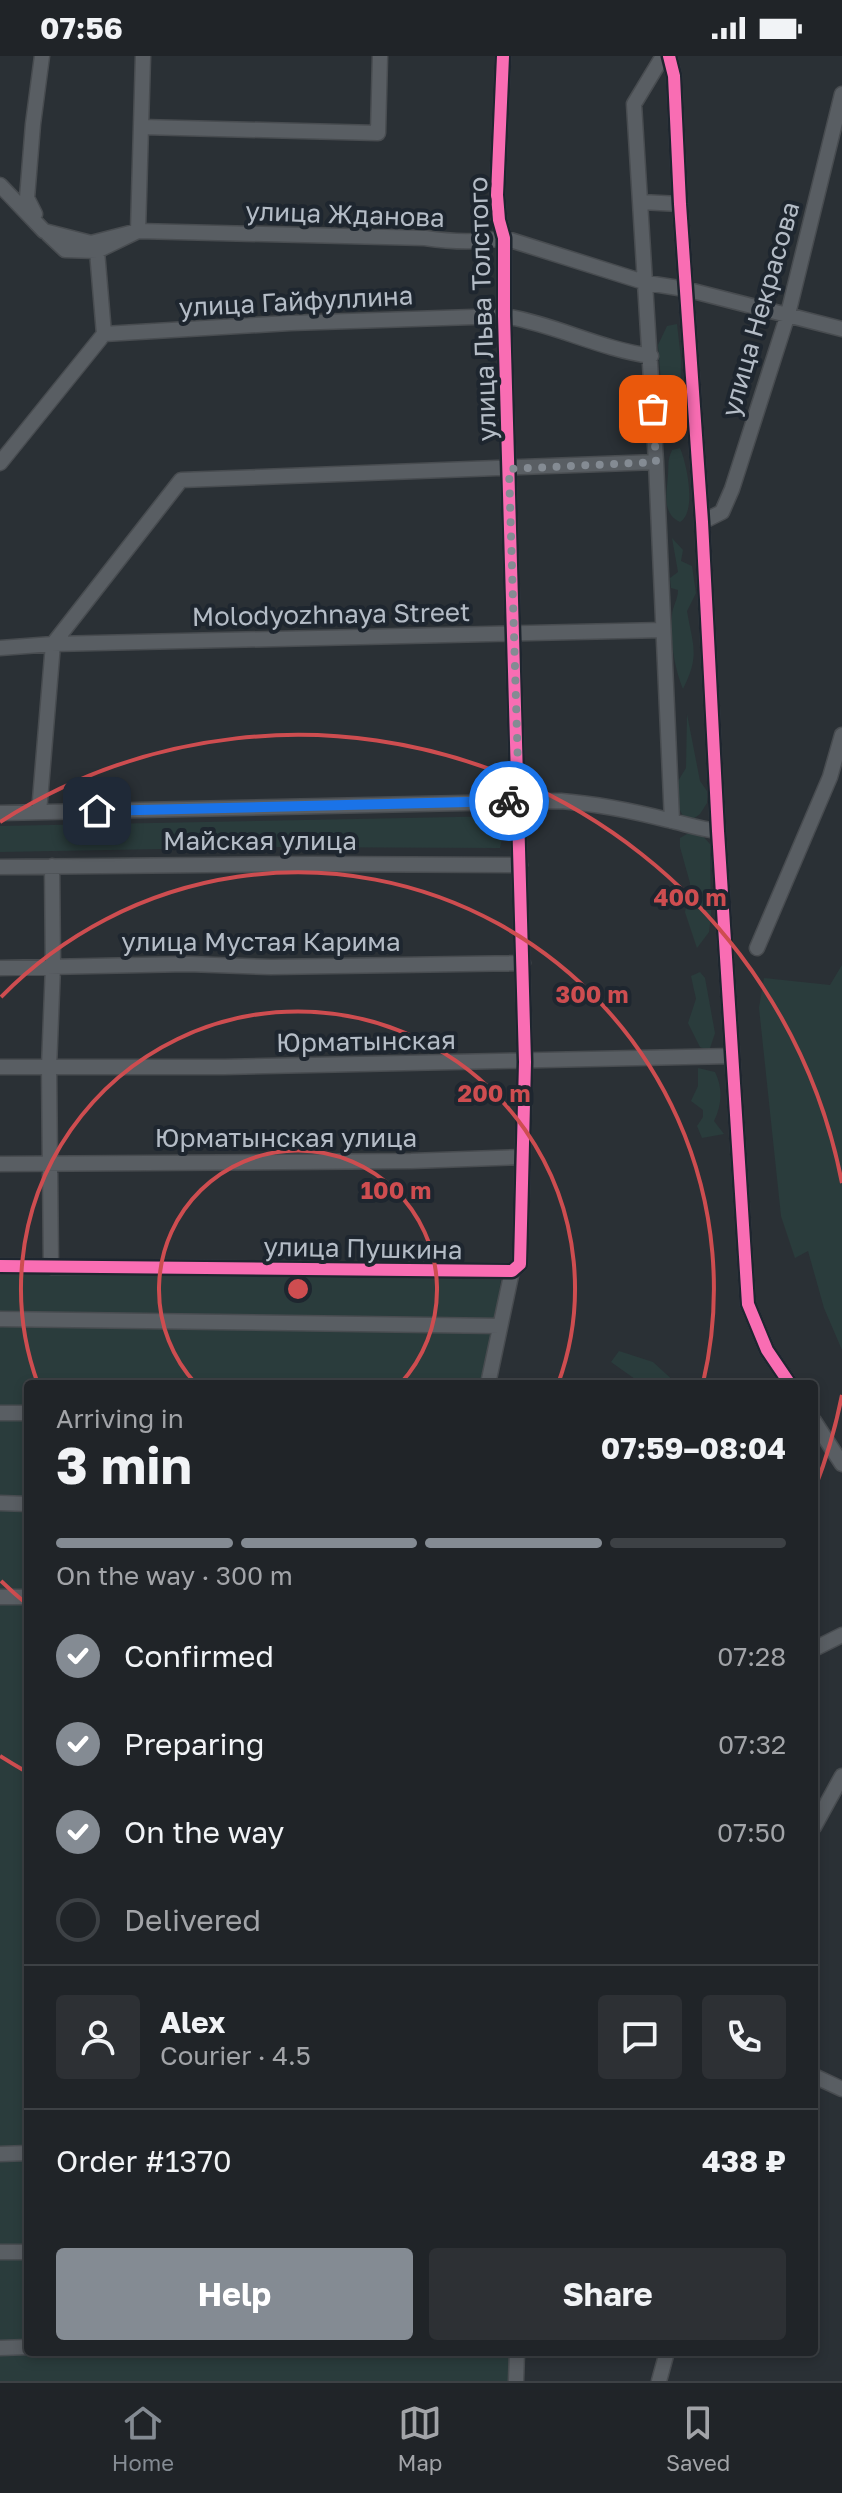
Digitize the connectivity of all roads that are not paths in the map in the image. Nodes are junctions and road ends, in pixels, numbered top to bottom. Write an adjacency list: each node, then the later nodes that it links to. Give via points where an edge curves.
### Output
1 (42, 56): 11 (street, via 27,198)
2 (143, 56): 7 (street)
3 (380, 56): 7 (street, via 378,133)
4 (503, 56): 13 (street, улица Льва Толстого, via 497,195)
5 (666, 56): 9 (street, via 634,104); 10 (street, via 674,76)
6 (842, 94): 17 (street, улица Некрасова)
7 (142, 127): 12 (street)
8 (0, 185): 11 (street)
9 (641, 202): 10 (street); 15 (street)
10 (680, 204): 16 (street)
11 (44, 231): 12 (street, улица Жданова, via 91,243); 14 (street, via 65,250)
12 (138, 231): 13 (street, улица Жданова, via 451,242); 14 (street)
13 (504, 238): 15 (street, улица Жданова); 18 (street, улица Льва Толстого)
14 (97, 251): 20 (street)
15 (647, 283): 16 (street, улица Жданова); 21 (street)
16 (685, 289): 17 (street, улица Жданова); 25 (street)
17 (788, 314): 19 (street, улица Жданова); 25 (street, улица Некрасова, via 732,489 722,512)
18 (504, 316): 20 (street, улица Гайфуллина); 21 (street, улица Гайфуллина); 24 (street, улица Льва Толстого)
19 (842, 329)
20 (104, 334): 23 (street)
21 (651, 356): 22 (street)
22 (656, 462): 24 (street); 26 (street)
23 (0, 463)
24 (509, 469): 27 (street, улица Льва Толстого); 28 (street, via 181,480)
25 (702, 522): 35 (street)
26 (663, 630): 27 (street, Molodyozhnaya Street); 34 (street)
27 (514, 634): 28 (street, Molodyozhnaya Street); 31 (street, улица Льва Толстого)
28 (53, 644): 29 (street, Molodyozhnaya Street); 32 (street)
29 (0, 648)
30 (842, 735): 39 (street, via 830,777)
31 (519, 800): 32 (street); 34 (street, via 590,803); 36 (street, улица Льва Толстого)
32 (39, 812): 33 (street)
33 (0, 813)
34 (672, 821): 35 (street)
35 (718, 831): 43 (street)
36 (520, 865): 37 (street, Майская улица); 40 (street, улица Льва Толстого)
37 (52, 866): 38 (street, Майская улица); 41 (street)
38 (0, 867)
39 (757, 948)
40 (523, 963): 41 (street, улица Мустая Карима); 44 (street, улица Льва Толстого)
41 (53, 966): 42 (street, улица Мустая Карима); 46 (street)
42 (0, 968)
43 (732, 1056): 44 (street, Юрматынская); 56 (street, via 748,1304 767,1350)
44 (525, 1062): 46 (street, Юрматынская); 47 (street)
45 (0, 1067): 46 (street, Юрматынская)
46 (49, 1067): 48 (street)
47 (521, 1157): 48 (street, Юрматынская улица); 52 (street, via 520,1264)
48 (51, 1163): 49 (street, Юрматынская улица); 51 (street)
49 (0, 1164)
50 (0, 1266): 51 (street, улица Пушкина)
51 (51, 1267): 52 (street, улица Пушкина)
52 (512, 1271): 54 (street)
53 (0, 1319): 54 (street)
54 (500, 1326): 55 (street)
55 (489, 1380)
56 (787, 1380)
57 (0, 1413): 58 (street)
58 (24, 1413)
59 (818, 1427): 60 (street)
60 (842, 1464)
61 (0, 1503): 62 (street)
62 (24, 1504)
63 (0, 1597): 64 (street)
64 (24, 1597)
65 (842, 1635): 66 (street)
66 (818, 1647)
67 (842, 1776): 68 (street)
68 (818, 1820)
69 (818, 2078): 70 (street)
70 (842, 2089)
71 (24, 2153): 72 (street)
72 (0, 2154)
73 (0, 2252): 74 (street)
74 (24, 2252)
75 (24, 2347): 76 (street)
76 (0, 2348)
77 (517, 2356): 79 (street)
78 (666, 2356): 80 (street)
79 (516, 2381)
80 (659, 2381)

